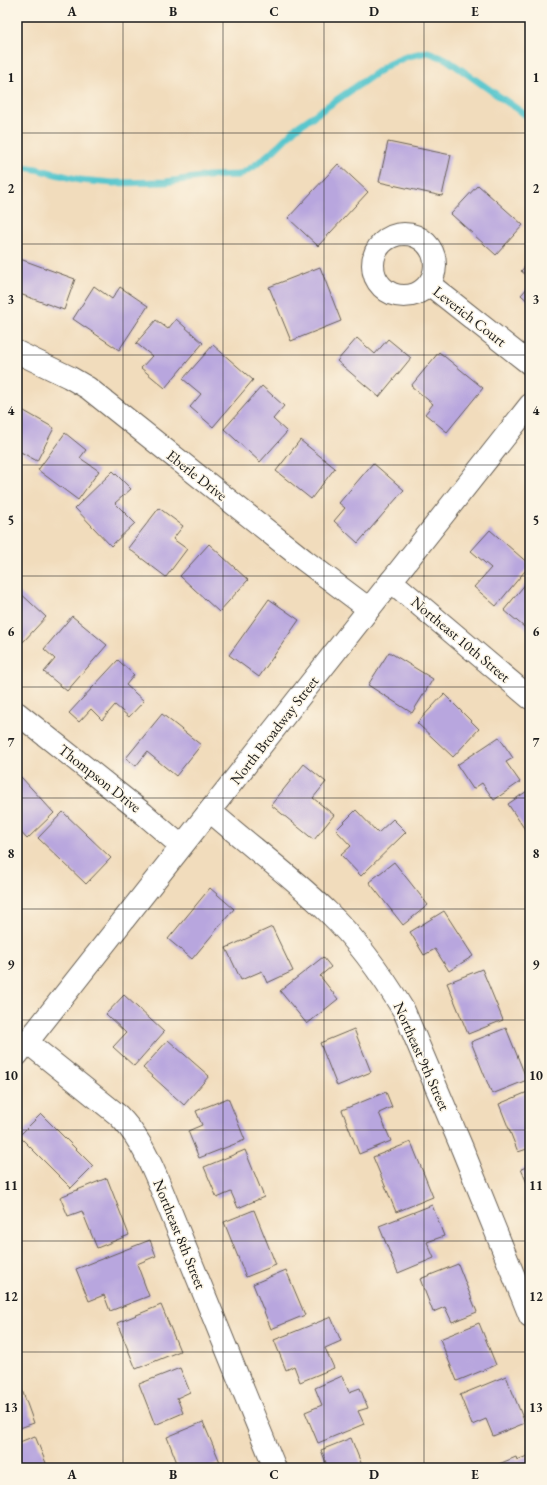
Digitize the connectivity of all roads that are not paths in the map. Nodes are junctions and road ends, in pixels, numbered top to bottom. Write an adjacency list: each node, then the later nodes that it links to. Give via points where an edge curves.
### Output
1 (429, 284): 3 (street, Leverich Court)
2 (17, 352): 6 (street, Eberle Drive, via 88,388)
3 (530, 364)
4 (530, 405): 5 (street, North Broadway Street)
5 (391, 581): 6 (street, North Broadway Street); 7 (street, Northeast 10th Street)
6 (369, 609): 9 (street, North Broadway Street)
7 (530, 698)
8 (17, 713): 10 (street, Thompson Drive)
9 (210, 811): 10 (street, North Broadway Street); 12 (street, Northeast 9th Street, via 329,913 392,991 404,1011)
10 (181, 846): 11 (street, North Broadway Street)
11 (22, 1048): 13 (street, Northeast 8th Street, via 118,1115 128,1125 144,1150)
12 (530, 1316)
13 (275, 1468)

